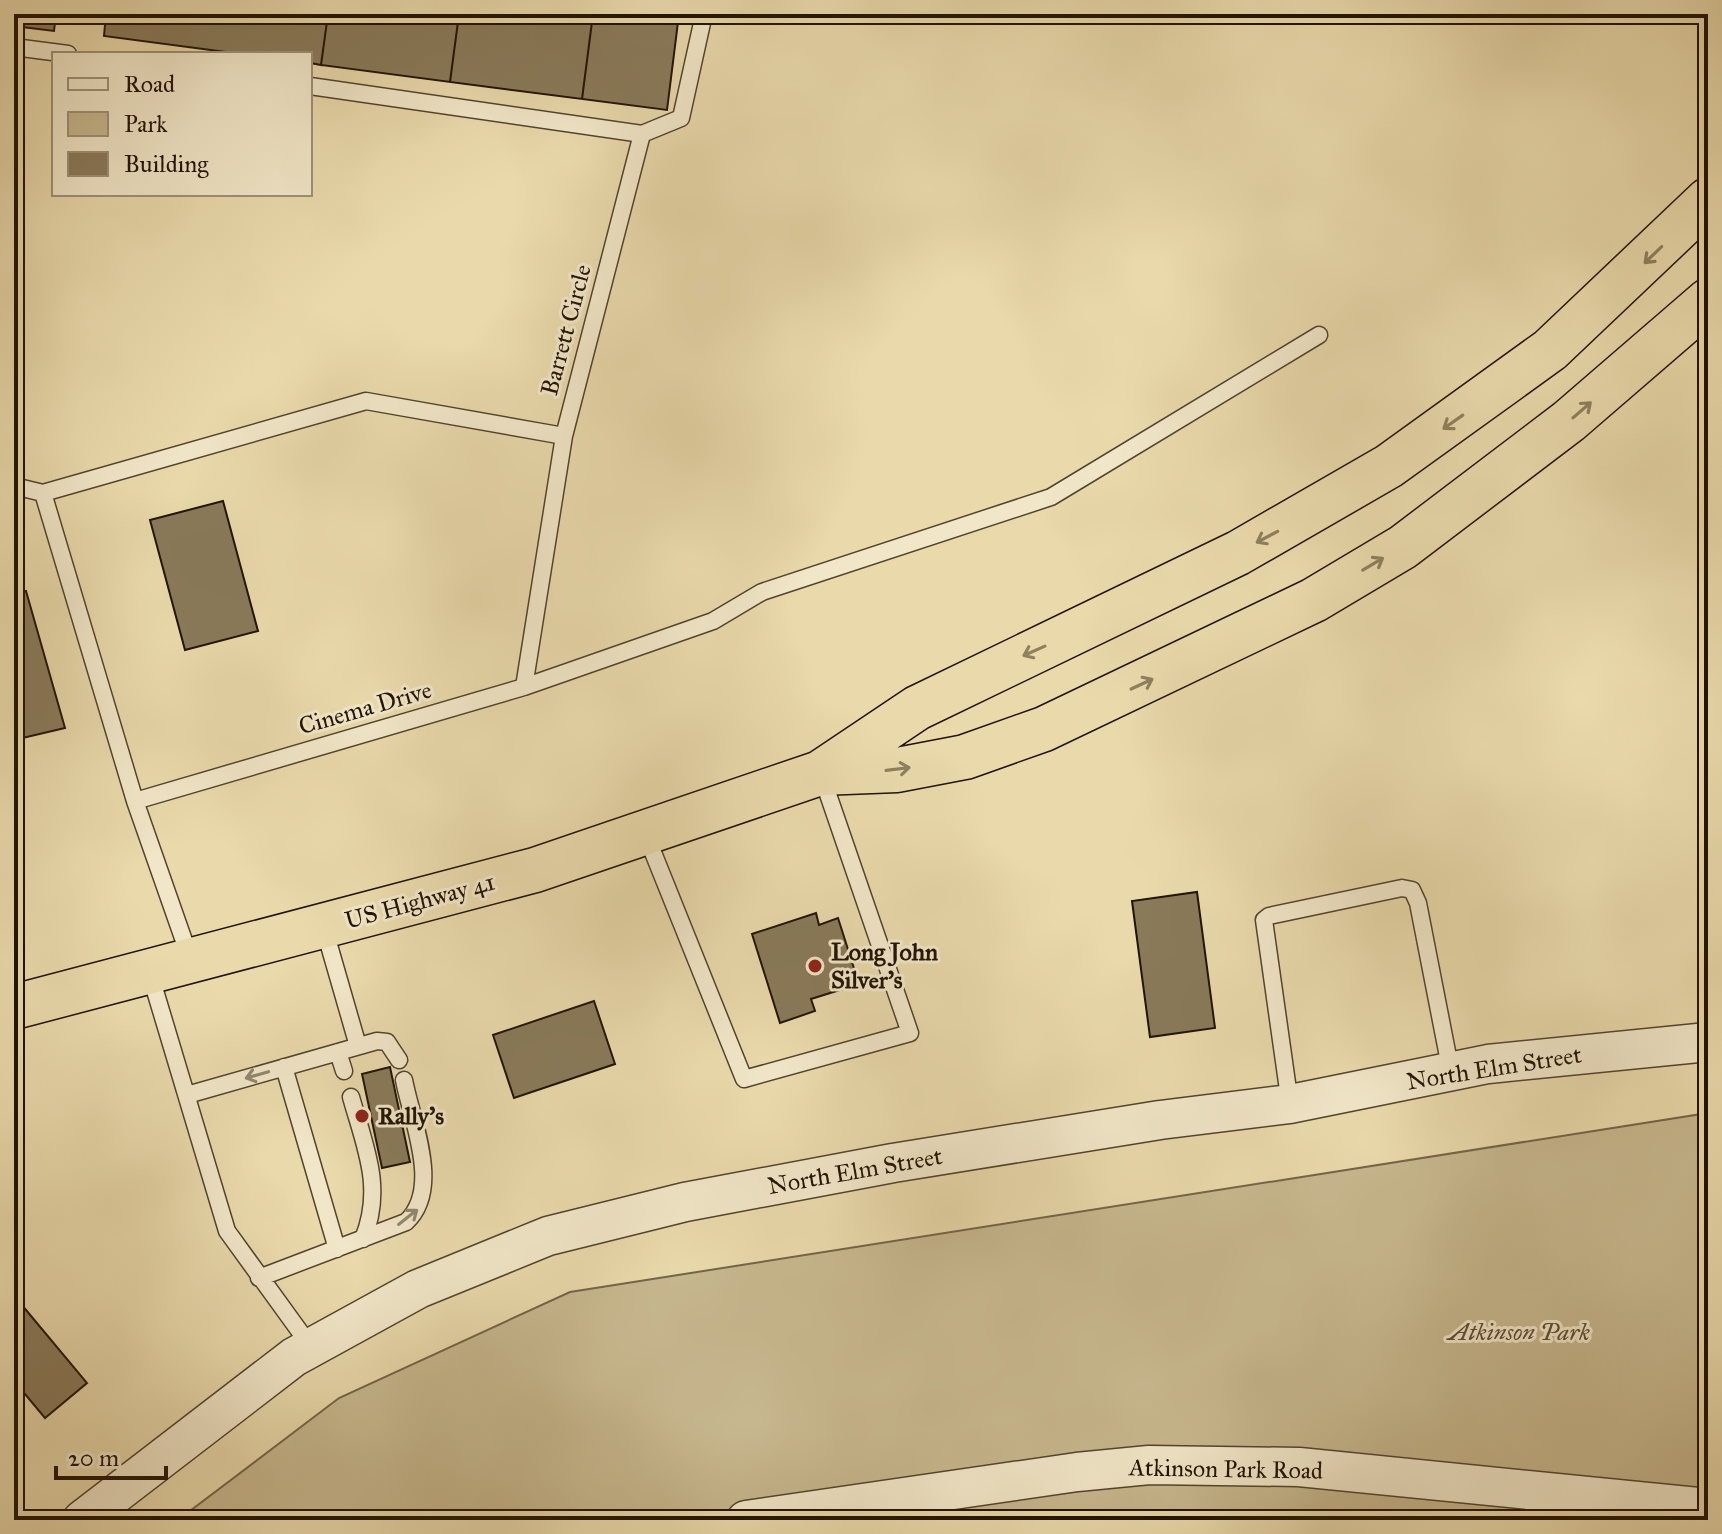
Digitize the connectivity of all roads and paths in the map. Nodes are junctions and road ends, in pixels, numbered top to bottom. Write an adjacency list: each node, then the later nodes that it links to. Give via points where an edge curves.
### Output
1 (704, 14): 5 (lane, via 681,118)
2 (14, 47): 3 (lane)
3 (53, 52)
4 (312, 86): 5 (lane)
5 (642, 134): 9 (lane, Barrett Circle)
6 (1708, 200): 13 (highway, one-way to 13, via 1550,350 1389,466 1238,553 917,708)
7 (1708, 301): 13 (highway, one-way to 7, via 897,770 965,757 1031,734 1314,600 1403,547 1569,421)
8 (1319, 335): 12 (lane, Cinema Drive, via 1051,497 762,592 713,621)
9 (564, 436): 11 (lane, via 366,401); 12 (lane, Barrett Circle)
10 (14, 486): 11 (lane)
11 (43, 493): 14 (lane)
12 (524, 687): 14 (lane, Cinema Drive)
13 (820, 773): 15 (highway, US Highway 41); 15 (lane, via 910,1033 744,1079)
14 (135, 801): 17 (lane)
15 (645, 833): 16 (highway, US Highway 41, via 535,870)
16 (324, 927): 17 (highway, US Highway 41); 21 (lane)
17 (192, 961): 18 (highway, US Highway 41)
18 (150, 972): 19 (highway, US Highway 41); 28 (lane)
19 (14, 1007)
20 (1708, 1042): 26 (street, North Elm Street)
21 (358, 1046): 22 (lane); 23 (lane, via 387,1042)
22 (338, 1052): 24 (lane); 25 (lane)
23 (399, 1060)
24 (284, 1067): 28 (lane, one-way to 28); 32 (lane)
25 (344, 1071)
26 (1451, 1072): 30 (street, North Elm Street); 30 (lane, via 1418,903 1412,890 1402,888 1264,920)
27 (404, 1080): 31 (lane, one-way to 27, via 406,1222 422,1201 424,1178)
28 (187, 1095): 33 (lane, via 227,1231)
29 (351, 1097): 31 (lane, via 371,1172 374,1212)
30 (1290, 1104): 34 (street, North Elm Street, via 893,1163 616,1217 481,1260)
31 (363, 1239): 32 (lane)
32 (337, 1249): 33 (lane)
33 (259, 1278): 34 (lane)
34 (311, 1347): 36 (street, North Elm Street, via 233,1400)
35 (1708, 1508): 37 (street, Atkinson Park Road, via 1299,1467 1149,1465)
36 (82, 1520)
37 (746, 1520)

